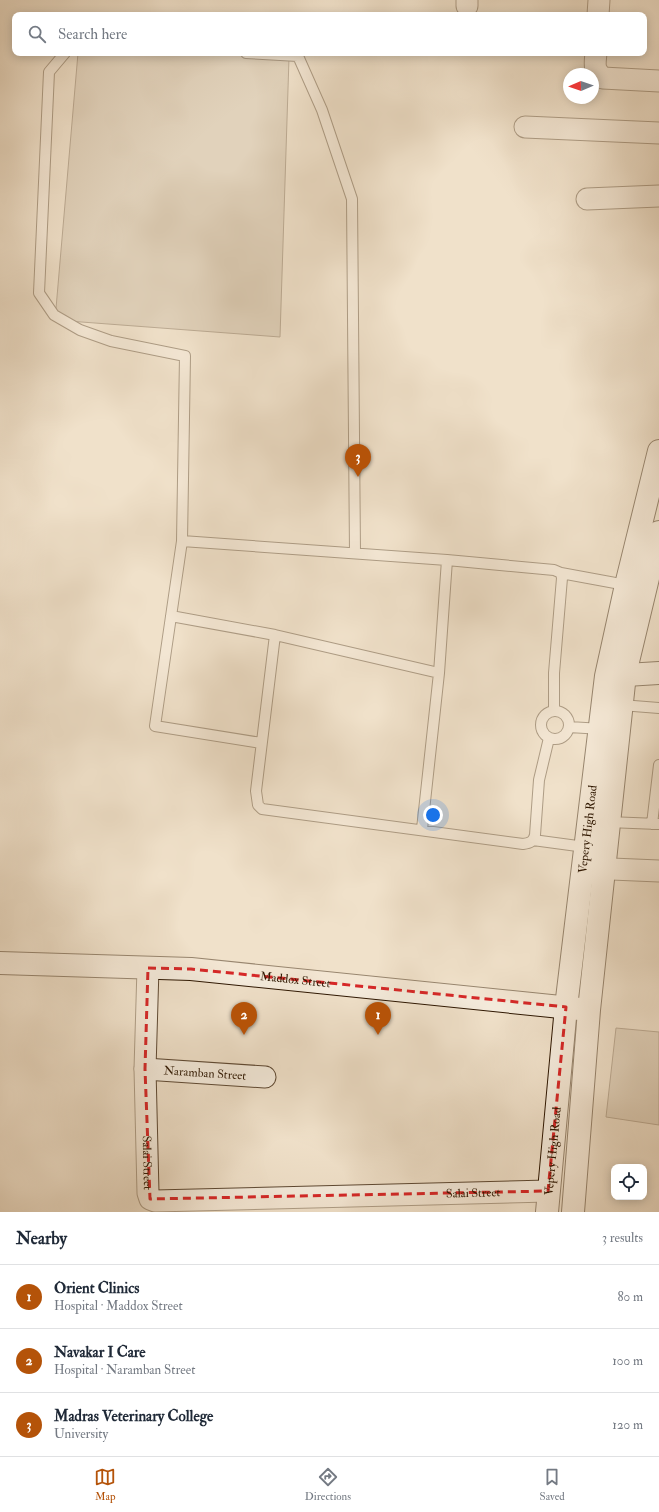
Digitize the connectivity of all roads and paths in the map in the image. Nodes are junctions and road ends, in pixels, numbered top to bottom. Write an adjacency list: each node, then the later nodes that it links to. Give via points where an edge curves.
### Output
1 (598, 0): 2 (street)
2 (598, 12)
3 (62, 56): 13 (lane, via 49,72 39,293 54,315 80,330 111,341 185,356)
4 (298, 56): 14 (lane, via 322,110 352,199)
5 (596, 56): 6 (street, via 595,67 603,78)
6 (659, 81)
7 (525, 127): 8 (street)
8 (659, 133)
9 (659, 196): 10 (street)
10 (587, 199)
11 (659, 451): 17 (main road, Vepery High Road)
12 (659, 532): 22 (main road, Vepery High Road)
13 (182, 541): 14 (lane); 18 (lane)
14 (355, 553): 15 (lane)
15 (447, 560): 16 (lane, via 554,570); 20 (lane)
16 (561, 573): 17 (lane); 25 (lane)
17 (626, 585): 22 (main road, Vepery High Road)
18 (171, 616): 19 (lane); 29 (lane, via 155,726)
19 (275, 635): 20 (lane); 29 (lane)
20 (439, 673): 33 (lane)
21 (659, 673): 22 (main road)
22 (615, 675): 23 (main road, Vepery High Road); 27 (main road, Vepery High Road)
23 (621, 705): 24 (lane); 27 (main road, Vepery High Road)
24 (659, 708)
25 (554, 710): 26 (lane, via 565,715); 28 (lane, via 545,714 541,722 543,732)
26 (569, 727): 27 (lane); 28 (lane, via 562,737)
27 (608, 730): 31 (main road, Vepery High Road); 35 (main road, Vepery High Road)
28 (550, 738): 34 (lane, via 539,780)
29 (262, 743): 33 (lane, via 256,791 258,805 262,809)
30 (659, 765): 32 (lane)
31 (608, 822): 32 (lane); 35 (main road, Vepery High Road)
32 (656, 824)
33 (422, 830): 34 (lane, via 523,844)
34 (533, 840): 35 (lane)
35 (590, 861): 36 (street); 39 (main road, Vepery High Road); 40 (main road, Vepery High Road)
36 (659, 870)
37 (0, 963): 38 (main road, Maddox Street)
38 (148, 968): 39 (main road, Maddox Street, via 191,969); 41 (street, Salai Street)
39 (566, 1008): 40 (main road, Maddox Street); 43 (main road, Vepery High Road)
40 (589, 1010): 44 (main road, Vepery High Road)
41 (145, 1069): 42 (street, Naramban Street); 43 (street, Salai Street, via 148,1193 150,1199 155,1201)
42 (265, 1077)
43 (548, 1202)
44 (572, 1212)

